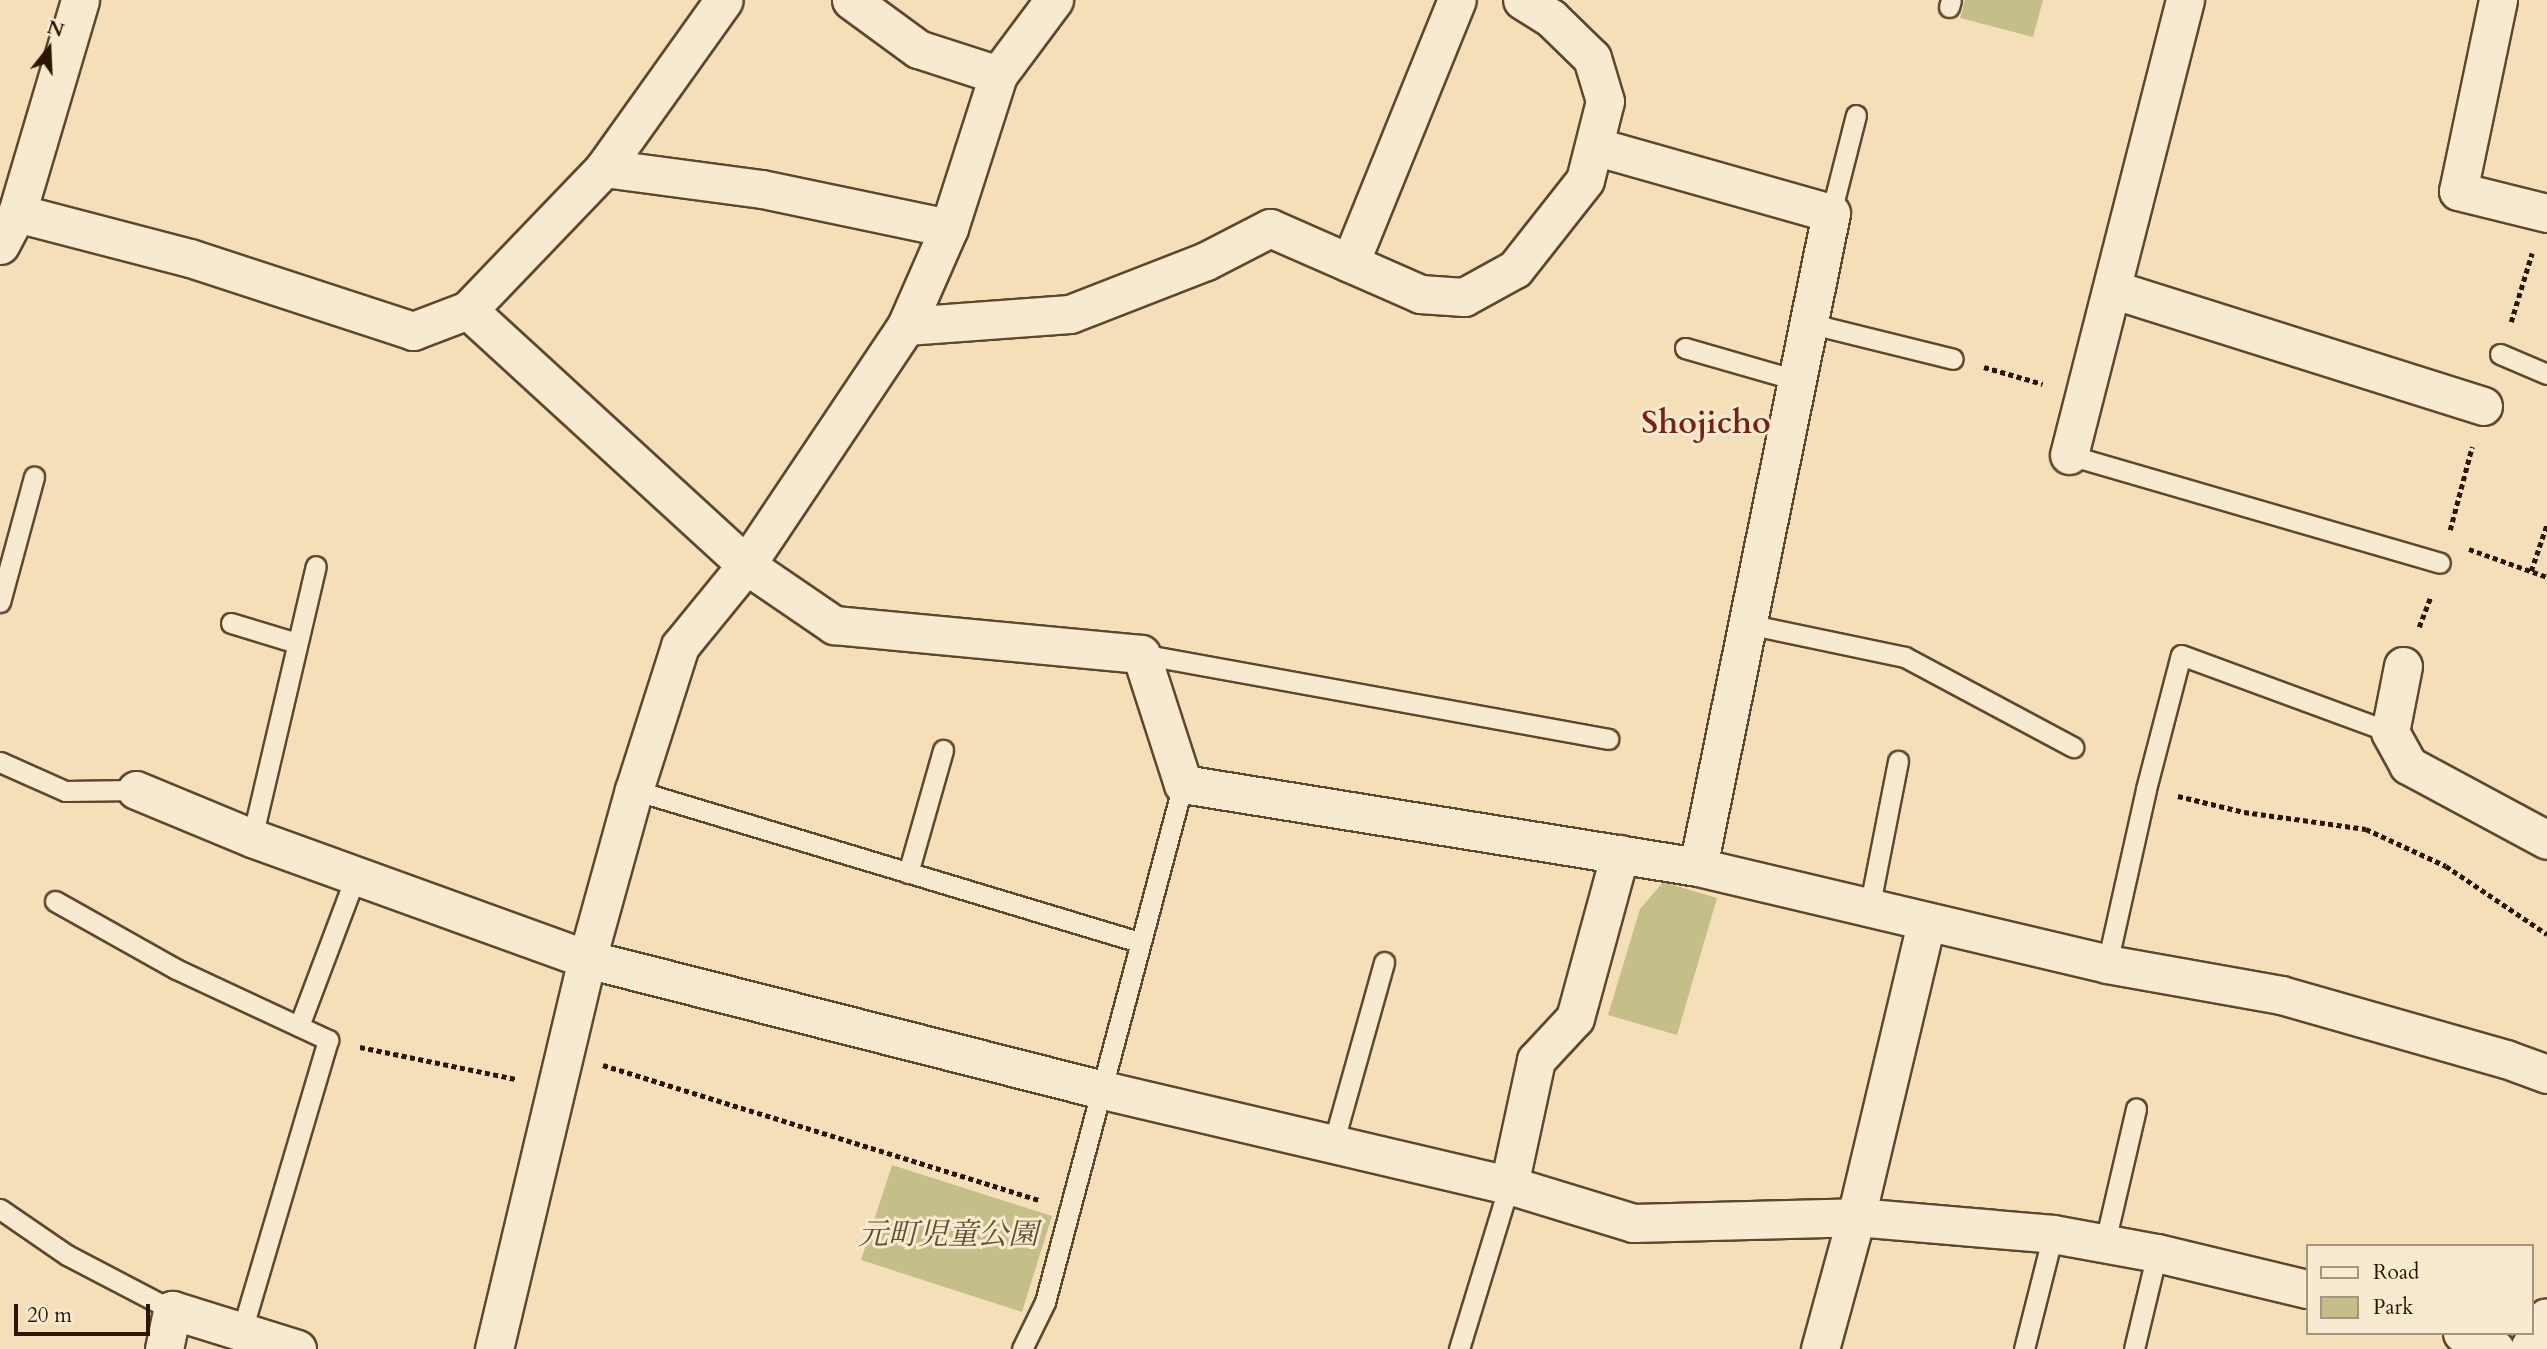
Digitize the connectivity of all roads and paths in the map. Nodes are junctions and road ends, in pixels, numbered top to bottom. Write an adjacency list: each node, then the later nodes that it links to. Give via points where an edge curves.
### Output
1 (80, 0): 14 (street)
2 (724, 0): 12 (street)
3 (852, 0): 9 (street, via 918,49)
4 (1055, 0): 9 (street)
5 (1458, 0): 18 (street)
6 (1522, 0): 11 (street, via 1551,18 1592,58 1605,102)
7 (2185, 0): 19 (street)
8 (2498, 0): 15 (street, via 2458,191)
9 (998, 75): 16 (street)
10 (1856, 115): 13 (lane)
11 (1594, 146): 13 (street); 18 (street, via 1585,180 1516,269 1464,297 1420,294)
12 (604, 168): 16 (street, via 762,189); 20 (street)
13 (1831, 212): 21 (street)
14 (17, 213): 17 (street); 20 (street, via 190,258 413,331)
15 (2546, 213): 24 (path)
16 (949, 228): 22 (street)
17 (0, 245)
18 (1350, 264): 22 (street, via 1270,228 1206,261 1070,314)
19 (2112, 289): 28 (street); 29 (street)
20 (468, 310): 35 (street)
21 (1808, 323): 25 (lane); 27 (street)
22 (906, 326): 35 (street)
23 (1685, 348): 27 (lane)
24 (2500, 354): 26 (lane)
25 (1953, 359): 28 (path)
26 (2547, 374)
27 (1797, 380): 41 (street)
28 (2084, 396): 30 (street)
29 (2483, 406)
30 (2069, 455): 34 (lane)
31 (34, 477): 39 (lane)
32 (2547, 524): 37 (path)
33 (2459, 546): 37 (path)
34 (2440, 563)
35 (746, 565): 43 (street, via 834,625); 54 (street, via 680,646)
36 (316, 566): 42 (lane)
37 (2531, 571): 38 (path)
38 (2547, 577)
39 (0, 602)
40 (231, 623): 42 (lane)
41 (1747, 624): 47 (lane, via 1905,657); 58 (street)
42 (297, 643): 55 (lane)
43 (1141, 654): 46 (lane); 51 (street)
44 (2403, 666): 45 (street)
45 (2390, 732): 52 (lane, via 2181,655); 56 (street, via 2408,765)
46 (1608, 739)
47 (2073, 747)
48 (943, 750): 59 (lane)
49 (1898, 761): 62 (lane)
50 (0, 762): 53 (lane, via 65,791)
51 (1183, 784): 57 (street); 65 (lane)
52 (2146, 789): 64 (path, via 2244,812 2366,829 2446,866); 68 (lane)
53 (136, 790): 55 (street)
54 (634, 790): 59 (lane); 66 (street)
55 (252, 838): 60 (street)
56 (2547, 840)
57 (1620, 854): 58 (street); 76 (street, via 1575,1018 1536,1060)
58 (1698, 867): 62 (street)
59 (908, 873): 65 (lane)
60 (356, 876): 66 (street); 69 (lane)
61 (55, 901): 69 (lane, via 176,969)
62 (1869, 909): 63 (street)
63 (1926, 923): 68 (street); 79 (street)
64 (2547, 934)
65 (1139, 942): 73 (lane)
66 (587, 959): 71 (street); 73 (street)
67 (1384, 962): 75 (lane)
68 (2107, 964): 72 (street, via 2281,995)
69 (299, 1026): 70 (lane)
70 (328, 1040): 71 (path); 86 (lane)
71 (561, 1071): 78 (path, via 684,1088); 90 (street)
72 (2547, 1074)
73 (1103, 1090): 75 (street); 78 (lane)
74 (2136, 1109): 81 (lane)
75 (1333, 1144): 76 (street)
76 (1509, 1185): 79 (street, via 1633,1223); 92 (lane)
77 (0, 1209): 84 (lane, via 67,1255)
78 (1070, 1210): 91 (lane, via 1045,1302)
79 (1856, 1217): 80 (street); 93 (street)
80 (2053, 1234): 81 (street); 94 (lane)
81 (2105, 1242): 82 (street)
82 (2157, 1253): 83 (street); 95 (lane)
83 (2306, 1289)
84 (172, 1310): 86 (street); 88 (street)
85 (2547, 1318): 97 (main road)
86 (241, 1333): 89 (street)
87 (2466, 1335): 96 (street)
88 (164, 1349)
89 (297, 1349)
90 (494, 1349)
91 (1022, 1349)
92 (1459, 1349)
93 (1820, 1349)
94 (2024, 1349)
95 (2134, 1349)
96 (2495, 1349)
97 (2530, 1349)

